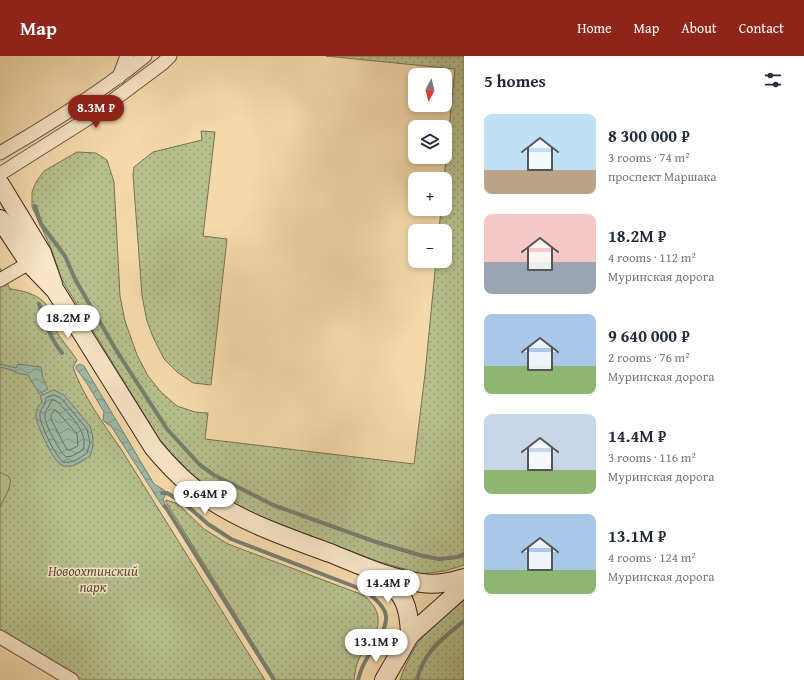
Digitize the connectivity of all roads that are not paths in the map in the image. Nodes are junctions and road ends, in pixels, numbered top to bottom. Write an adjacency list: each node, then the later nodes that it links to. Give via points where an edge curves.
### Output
1 (127, 56): 4 (street)
2 (145, 56): 4 (street)
3 (170, 56): 6 (street, via 92,116)
4 (118, 78): 5 (street)
5 (0, 153)
6 (0, 174)
7 (0, 184): 11 (street, via 42,253)
8 (0, 219): 9 (street)
9 (29, 263): 10 (street); 11 (street)
10 (0, 280)
11 (55, 290): 12 (street, via 153,447 185,482 244,520)
12 (373, 570): 13 (street, via 424,584); 15 (street, via 398,591 406,605)
13 (464, 578)
14 (464, 587): 15 (street)
15 (410, 635): 17 (street)
16 (0, 638): 18 (street)
17 (395, 660): 19 (street); 20 (street)
18 (72, 680)
19 (384, 680)
20 (393, 680)

